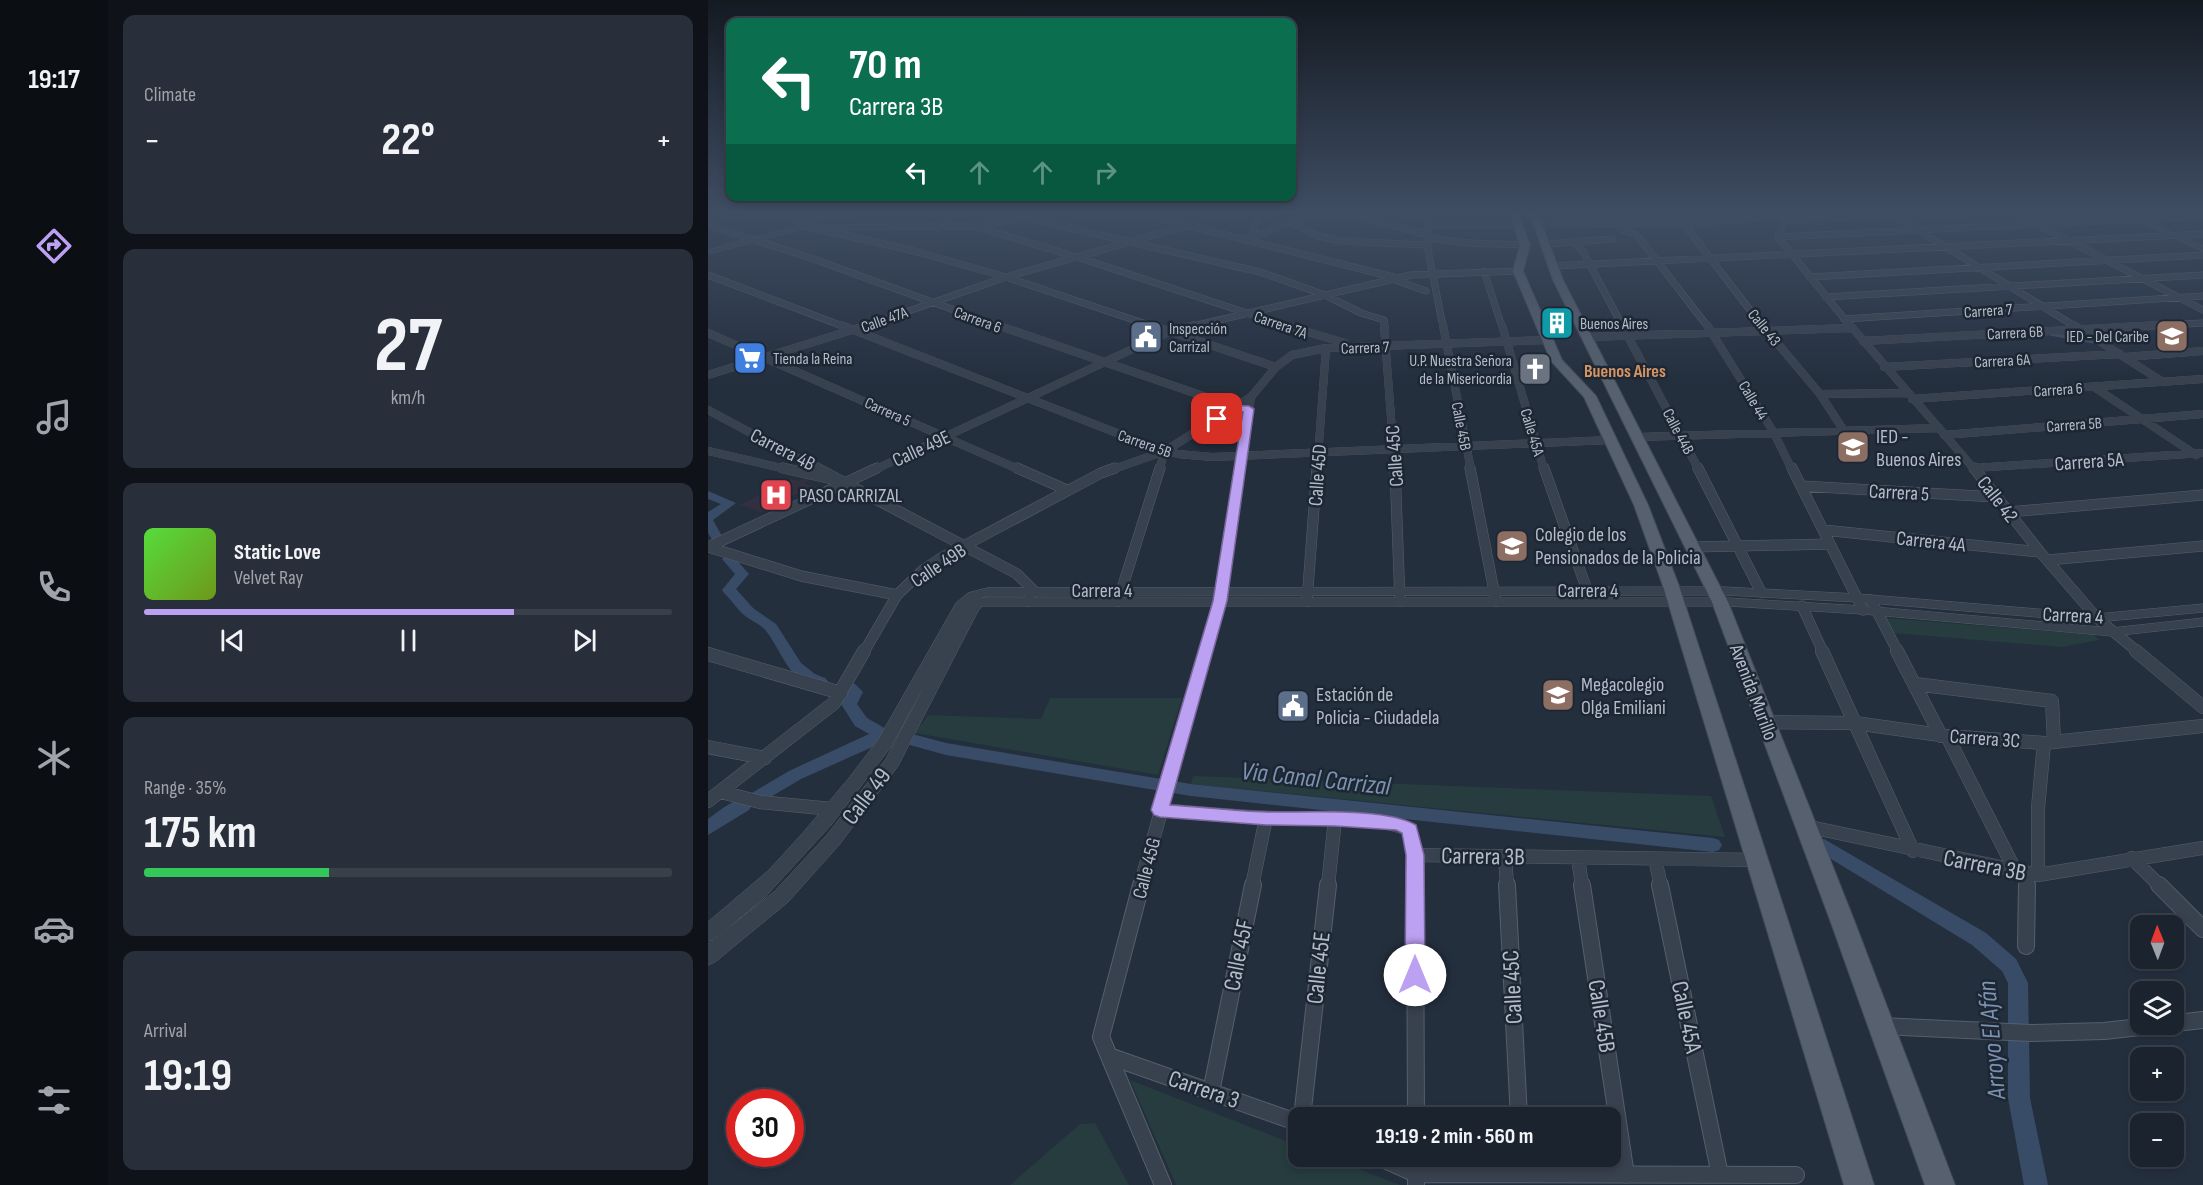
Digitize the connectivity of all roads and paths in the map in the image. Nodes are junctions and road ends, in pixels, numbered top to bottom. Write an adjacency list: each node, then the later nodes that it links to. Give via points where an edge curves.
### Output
1 (838, 269): 31 (street, Carrera 6)
2 (979, 269): 21 (street)
3 (1033, 269): 21 (street, Calle 47A)
4 (1115, 269): 34 (street, Carrera 7A)
5 (1248, 269): 27 (street)
6 (1359, 269): 23 (street)
7 (1433, 269): 18 (street, Calle 45B)
8 (1555, 269): 45 (main road, Avenida Murillo)
9 (1591, 269): 44 (street, Calle 44B)
10 (1666, 269): 43 (street, Calle 44)
11 (1720, 269): 39 (street, Calle 43)
12 (1804, 269): 22 (street, Calle 42)
13 (1939, 269): 22 (street)
14 (1981, 269): 25 (street)
15 (2124, 269): 24 (street)
16 (1484, 271): 17 (street, Calle 49E); 18 (street, Calle 49E); 48 (street, Calle 45A)
17 (1518, 271): 46 (main road)
18 (1433, 273): 23 (street, Calle 49E); 49 (street, Calle 45B)
19 (708, 275): 38 (street, Carrera 5B)
20 (2203, 275): 24 (street)
21 (1006, 277): 31 (street, Calle 47A); 41 (street)
22 (1810, 277): 29 (street, Calle 42)
23 (1394, 279): 26 (street); 27 (street, Calle 49E)
24 (2142, 279): 25 (street); 30 (street)
25 (2007, 286): 29 (street); 32 (street)
26 (1426, 291)
27 (1325, 295): 34 (street, Calle 49E); 50 (street, Calle 45C, via 1384,320)
28 (2203, 296): 30 (street, Carrera 7)
29 (1826, 297): 35 (street, Calle 42)
30 (2179, 298): 32 (street, Carrera 7); 33 (street)
31 (931, 302): 38 (street, Calle 47A); 56 (street, Carrera 6)
32 (2042, 307): 35 (street, Carrera 7); 40 (street)
33 (2203, 310)
34 (1250, 313): 41 (street, Calle 49E); 51 (street, Carrera 7A, via 1329,340)
35 (1844, 319): 37 (street, Calle 42)
36 (2203, 323): 40 (street, Carrera 6B)
37 (1851, 328): 39 (street); 47 (street, Calle 42)
38 (854, 330): 55 (street, Calle 47A); 66 (street, Carrera 5B)
39 (1767, 331): 43 (street); 63 (street, Calle 43)
40 (2084, 331): 47 (street, Carrera 6B); 54 (street)
41 (1171, 332): 56 (street, Calle 49E); 57 (street)
42 (708, 333): 55 (street, Carrera 5)
43 (1713, 333): 44 (street); 74 (street, Calle 44)
44 (1628, 336): 45 (street); 76 (street, Calle 44B)
45 (1588, 337): 77 (main road, Avenida Murillo)
46 (1548, 340): 48 (street, Carrera 7); 78 (main road, via 1557,362 1590,396)
47 (1863, 341): 58 (street, Calle 42)
48 (1507, 342): 49 (street, Carrera 7); 79 (street, Calle 45A)
49 (1447, 344): 50 (street, Carrera 7); 80 (street, Calle 45B)
50 (1384, 346): 51 (street, Carrera 7); 81 (street, Calle 45C)
51 (1367, 347): 52 (street, Carrera 7)
52 (1326, 348): 57 (street, via 1292,355); 84 (street, Calle 45D)
53 (2203, 351): 54 (street, Carrera 6A)
54 (2122, 355): 58 (street, Carrera 6A); 61 (street)
55 (767, 358): 59 (street, Calle 47A); 75 (street, Carrera 5)
56 (1101, 363): 66 (street, Calle 49E); 67 (street, Carrera 6)
57 (1276, 367): 65 (street)
58 (1884, 367): 64 (street, Calle 42)
59 (708, 375)
60 (2203, 379): 61 (street, Carrera 6)
61 (2163, 382): 62 (street, Carrera 6)
62 (2093, 387): 64 (street, Carrera 6); 71 (street)
63 (1820, 394): 64 (street, Carrera 6); 72 (street, Calle 43)
64 (1910, 396): 73 (street, Calle 42)
65 (1251, 397): 67 (street); 68 (street, Calle 45G)
66 (1027, 398): 75 (street, Calle 49E); 83 (street, Carrera 5B)
67 (1234, 408): 68 (street, Carrera 6); 83 (street, Calle 49B)
68 (1249, 409): 85 (street, Calle 45G)
69 (708, 410): 87 (street, Carrera 4B)
70 (2203, 414): 71 (street, Carrera 5B)
71 (2142, 419): 73 (street, Carrera 5B); 86 (street)
72 (1844, 431): 73 (street, Carrera 5B); 74 (street, Carrera 5B)
73 (1942, 431): 88 (street, Calle 42)
74 (1773, 433): 76 (street, Carrera 5B); 91 (street, Calle 44)
75 (945, 436): 90 (street, Calle 49E); 92 (street, Carrera 5)
76 (1682, 436): 77 (street, Carrera 5B); 99 (street, Calle 44B)
77 (1638, 437): 102 (main road, Avenida Murillo)
78 (1610, 440): 79 (street, Carrera 5B); 113 (main road, via 1641,505)
79 (1535, 443): 80 (street, Carrera 5B); 104 (street, Calle 45A)
80 (1466, 446): 81 (street, Carrera 5B); 112 (street, Calle 45B)
81 (1394, 448): 84 (street, Carrera 5B); 111 (street, Calle 45C)
82 (708, 451): 89 (street)
83 (1165, 451): 85 (street, Carrera 5B, via 1191,456); 92 (street, Calle 49B, via 1111,469); 108 (street)
84 (1318, 451): 85 (street, Carrera 5B); 110 (street, Calle 45D)
85 (1242, 455): 109 (street, Calle 45G)
86 (2200, 456): 88 (street, Carrera 5A)
87 (813, 464): 89 (street); 90 (street, Carrera 4B)
88 (1974, 468): 94 (street, Calle 42)
89 (799, 471): 90 (street)
90 (847, 482): 98 (street, Carrera 4B); 101 (street, Calle 49E)
91 (1801, 486): 94 (street, Carrera 5); 96 (street, Calle 44)
92 (1067, 490): 98 (street, Calle 49B)
93 (2203, 495): 95 (street)
94 (1996, 497): 95 (street, Calle 42)
95 (2009, 512): 103 (street, Calle 42)
96 (1823, 530): 97 (street, Calle 44); 103 (street, Carrera 4A)
97 (1830, 544): 99 (street); 116 (street, Calle 44)
98 (965, 546): 106 (street, Calle 49B, via 923,570); 107 (street, Carrera 4B, via 1017,574)
99 (1740, 546): 102 (street); 105 (street, Calle 44B)
100 (2203, 546): 103 (street, Carrera 4A)
101 (708, 547): 106 (street, via 793,576)
102 (1693, 547): 114 (main road, Avenida Murillo)
103 (2044, 556): 119 (street, Calle 42)
104 (1587, 590): 112 (street, Carrera 4); 113 (street, Carrera 4)
105 (1761, 592): 114 (street, Carrera 4); 116 (street, Carrera 4)
106 (897, 595): 124 (street, Calle 49B)
107 (1030, 596): 108 (street, Carrera 4); 115 (street, Carrera 4)
108 (1120, 596): 109 (street, Carrera 4)
109 (1221, 596): 110 (street, Carrera 4); 137 (street, Calle 45G)
110 (1307, 596): 111 (street, Carrera 4)
111 (1400, 596): 112 (street, Carrera 4)
112 (1495, 596): 113 (street, Carrera 4)
113 (1674, 596): 114 (street, Carrera 4); 149 (main road)
114 (1717, 596): 117 (street, Carrera 4); 126 (main road, Avenida Murillo)
115 (977, 599): 130 (street, Calle 49); 132 (street, Calle 49, via 963,603)
116 (1867, 605): 117 (street, Carrera 4); 119 (street, Carrera 4); 121 (street, Carrera 4); 123 (street, Calle 44)
117 (1802, 606): 127 (street)
118 (2203, 608): 119 (street, Carrera 4)
119 (2097, 618): 121 (street, Calle 42)
120 (2203, 622): 121 (street, Carrera 4)
121 (2112, 632): 125 (street, Calle 42)
122 (708, 654): 124 (street)
123 (1915, 684): 129 (street, Calle 44); 131 (street, via 2052,701)
124 (842, 693): 134 (street, Calle 49B)
125 (2203, 707)
126 (1766, 722): 127 (street, Carrera 3C); 141 (main road, Avenida Murillo)
127 (1855, 723): 129 (street, Carrera 3C); 143 (street)
128 (2203, 726): 131 (street, Carrera 3C)
129 (1944, 736): 131 (street, Carrera 3C); 150 (street, Calle 44)
130 (902, 742): 132 (street); 154 (street, Calle 49, via 892,762 811,864 781,897)
131 (2049, 742): 150 (street)
132 (884, 744): 138 (street, Calle 49)
133 (708, 747): 134 (street)
134 (765, 758): 135 (street, Calle 49B)
135 (721, 792): 136 (street, Calle 49B); 138 (street, via 760,802)
136 (708, 801)
137 (1162, 805): 139 (street, Carrera 3B); 157 (street, Calle 45G, via 1101,1037)
138 (832, 809): 152 (street, Calle 49, via 758,892)
139 (1266, 819): 140 (street, Carrera 3B); 158 (street, Calle 45F)
140 (1335, 819): 144 (street, Carrera 3B, via 1400,824 1410,830); 159 (street, Calle 45E)
141 (1805, 826): 143 (street, Carrera 3B); 156 (main road, Avenida Murillo)
142 (2203, 848): 147 (street, Carrera 3B)
143 (1913, 851): 150 (street, Carrera 3B)
144 (1415, 855): 145 (street, Carrera 3B); 160 (street)
145 (1505, 856): 146 (street, Carrera 3B); 161 (street, Calle 45C)
146 (1578, 858): 148 (street, Carrera 3B); 166 (street, Calle 45B)
147 (2132, 858): 150 (street, Carrera 3B); 151 (street)
148 (1655, 859): 149 (street, Carrera 3B); 167 (street, Calle 45A)
149 (1758, 860): 170 (main road)
150 (2027, 874): 153 (street, Calle 44)
151 (2203, 929)
152 (708, 933)
153 (2026, 946)
154 (708, 956)
155 (2203, 1020): 156 (street, via 2104,1031 2031,1033)
156 (1881, 1026): 171 (main road, Avenida Murillo)
157 (1109, 1056): 158 (street, Carrera 3); 169 (street, Calle 45G)
158 (1211, 1092): 162 (street, Carrera 3)
159 (1303, 1107)
160 (1416, 1107)
161 (1518, 1107)
162 (1288, 1119)
163 (1492, 1167): 165 (street)
164 (1543, 1167): 166 (street)
165 (1416, 1172)
166 (1626, 1175): 167 (street)
167 (1720, 1175): 168 (street)
168 (1796, 1175)
169 (1163, 1185)
170 (1859, 1185)
171 (1941, 1185)

